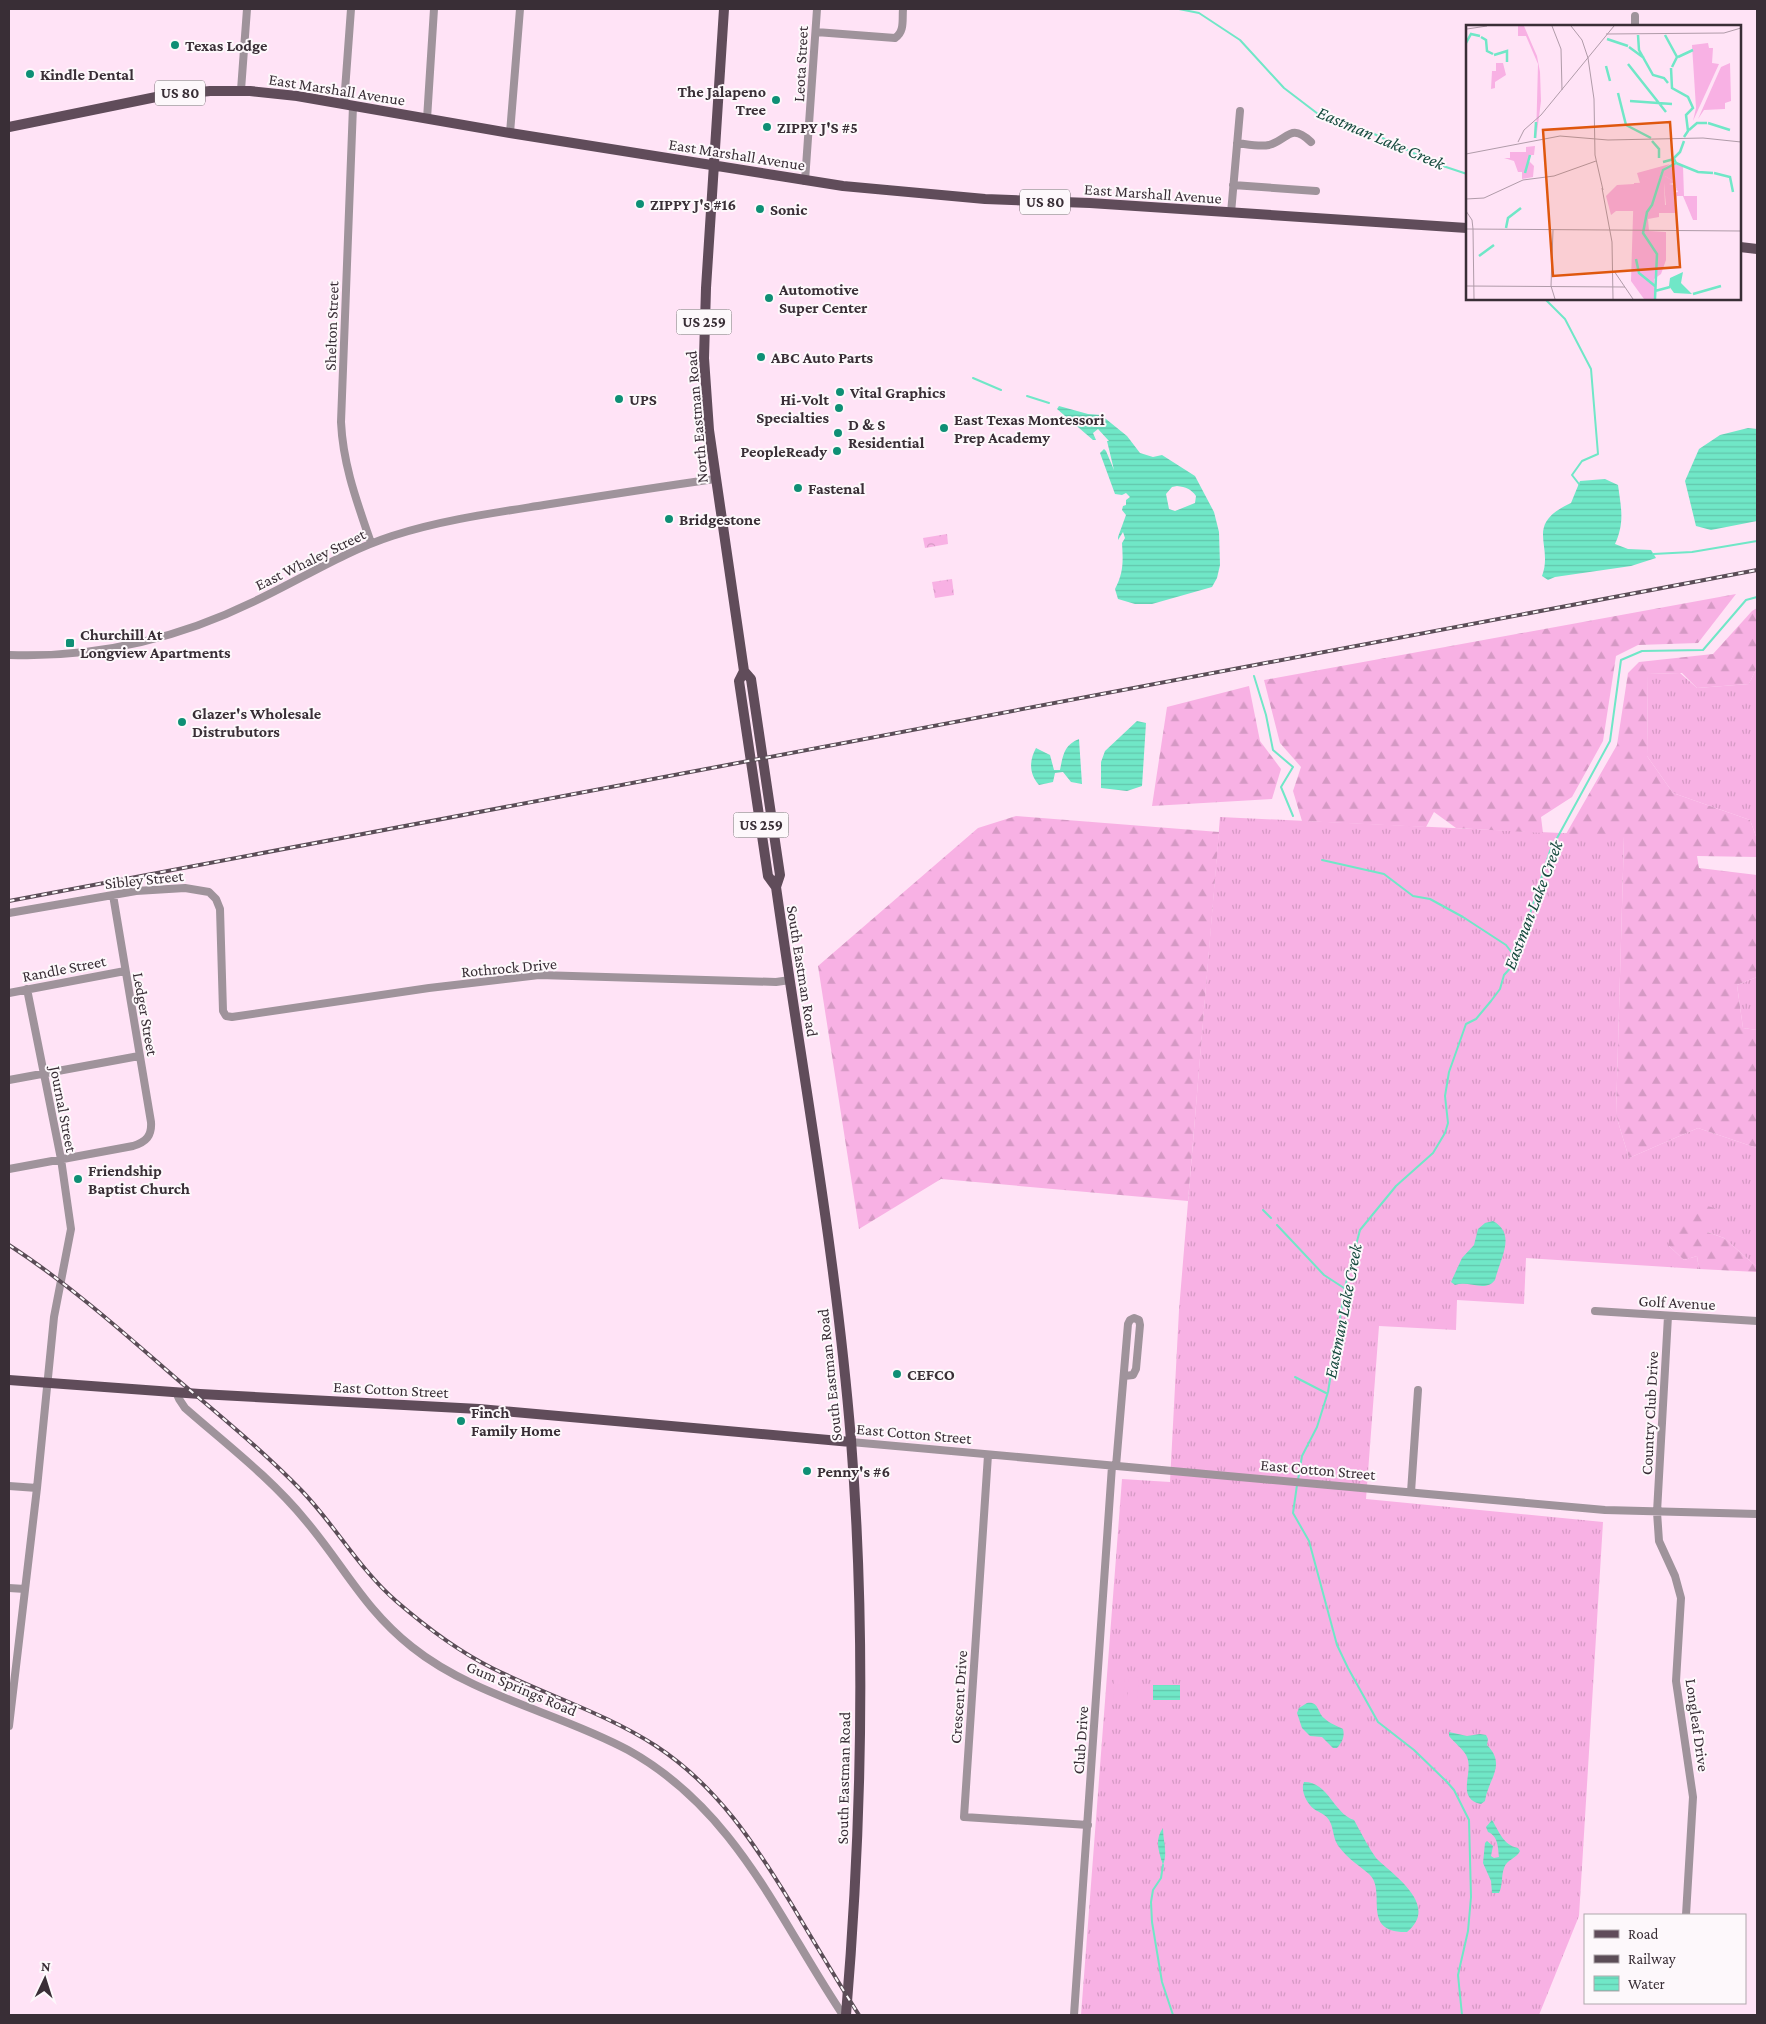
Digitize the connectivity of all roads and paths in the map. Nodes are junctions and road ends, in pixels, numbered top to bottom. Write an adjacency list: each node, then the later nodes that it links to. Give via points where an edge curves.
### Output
1 (247, 9): 11 (street)
2 (351, 9): 12 (street, Shelton Street)
3 (434, 9): 14 (street)
4 (520, 9): 16 (street)
5 (724, 9): 19 (main road, North Eastman Road / US 259)
6 (817, 9): 10 (street, Leota Street)
7 (903, 9): 10 (street, via 902,30 895,38)
8 (1635, 16): 9 (street)
9 (1635, 25)
10 (816, 32): 20 (street, Leota Street)
11 (241, 90): 12 (main road, East Marshall Avenue / US 80); 15 (main road, East Marshall Avenue / US 80, via 161,96)
12 (348, 105): 14 (main road, East Marshall Avenue / US 80); 30 (street, Shelton Street, via 341,422 347,469)
13 (1240, 111): 18 (street)
14 (427, 119): 16 (main road, East Marshall Avenue / US 80)
15 (9, 127)
16 (510, 133): 19 (main road, East Marshall Avenue / US 80)
17 (1310, 142): 18 (street, via 1304,135 1293,132 1267,145)
18 (1237, 143): 21 (street)
19 (715, 166): 20 (main road, East Marshall Avenue / US 80); 29 (main road, North Eastman Road / US 259, via 704,358 706,408)
20 (805, 181): 23 (main road, East Marshall Avenue / US 80, via 985,199)
21 (1233, 185): 22 (street); 23 (street)
22 (1316, 191)
23 (1231, 213): 24 (main road, East Marshall Avenue / US 80)
24 (1466, 228)
25 (1741, 242): 26 (main road)
26 (1757, 242)
27 (1741, 247): 28 (main road)
28 (1757, 249)
29 (715, 478): 30 (street, East Whaley Street, via 468,516); 32 (main road, North Eastman Road / US 259)
30 (371, 543): 31 (street, East Whaley Street, via 249,604 180,632 99,651)
31 (9, 656)
32 (744, 671): 33 (main road, North Eastman Road / US 259, via 751,679); 34 (main road, North Eastman Road / US 259, via 739,681)
33 (762, 753): 35 (main road, South Eastman Road / US 259, via 780,875)
34 (750, 756): 35 (main road, South Eastman Road / US 259, via 768,876)
35 (776, 887): 39 (main road, South Eastman Road / US 259)
36 (113, 895): 37 (street, Sibley Street); 38 (street, Ledger Street); 42 (street, Sibley Street, via 185,888 212,894 221,914 223,1011)
37 (9, 913)
38 (125, 971): 40 (street, Randle Street); 43 (street, Ledger Street)
39 (790, 980): 42 (street, Rothrock Drive, via 539,975); 56 (main road, South Eastman Road / US 259, via 834,1274)
40 (27, 989): 41 (street, Randle Street); 44 (street, Journal Street)
41 (9, 993)
42 (232, 1017)
43 (139, 1056): 44 (street); 46 (street, Ledger Street, via 151,1122 148,1138 133,1146)
44 (43, 1074): 45 (street); 46 (street, Journal Street)
45 (9, 1080)
46 (61, 1159): 47 (street); 53 (street, Journal Street, via 71,1229 55,1312)
47 (9, 1169)
48 (1595, 1311): 49 (street, Golf Avenue)
49 (1668, 1316): 50 (street, Golf Avenue); 62 (street, Country Club Drive)
50 (1757, 1321)
51 (1124, 1376): 51 (street, Club Drive, via 1128,1324 1137,1319 1140,1325 1135,1372); 58 (street, Club Drive)
52 (9, 1380): 53 (main road, East Cotton Street)
53 (48, 1383): 55 (main road, East Cotton Street); 60 (street, Journal Street)
54 (1418, 1390): 61 (street)
55 (176, 1392): 56 (main road, East Cotton Street, via 494,1410); 69 (street, Gum Springs Road, via 185,1408 294,1506 367,1604 414,1649 462,1678 618,1745 655,1767 690,1794 716,1820 744,1857)
56 (851, 1442): 57 (street, East Cotton Street); 69 (main road, South Eastman Road / US 259, via 860,1718 857,1838)
57 (988, 1455): 58 (street, East Cotton Street); 67 (street, Crescent Drive, via 964,1817)
58 (1114, 1466): 61 (street, East Cotton Street); 67 (street, Club Drive)
59 (9, 1486): 60 (street)
60 (37, 1488): 65 (street, Journal Street)
61 (1411, 1492): 62 (street, East Cotton Street)
62 (1657, 1512): 63 (street, East Cotton Street); 68 (street, Longleaf Drive, via 1659,1541 1681,1598 1676,1681 1693,1797)
63 (1757, 1514)
64 (9, 1588): 65 (street)
65 (26, 1589): 66 (street, Journal Street)
66 (9, 1726)
67 (1088, 1825): 70 (street, Club Drive)
68 (1686, 1914)
69 (845, 2015)
70 (1074, 2015)

